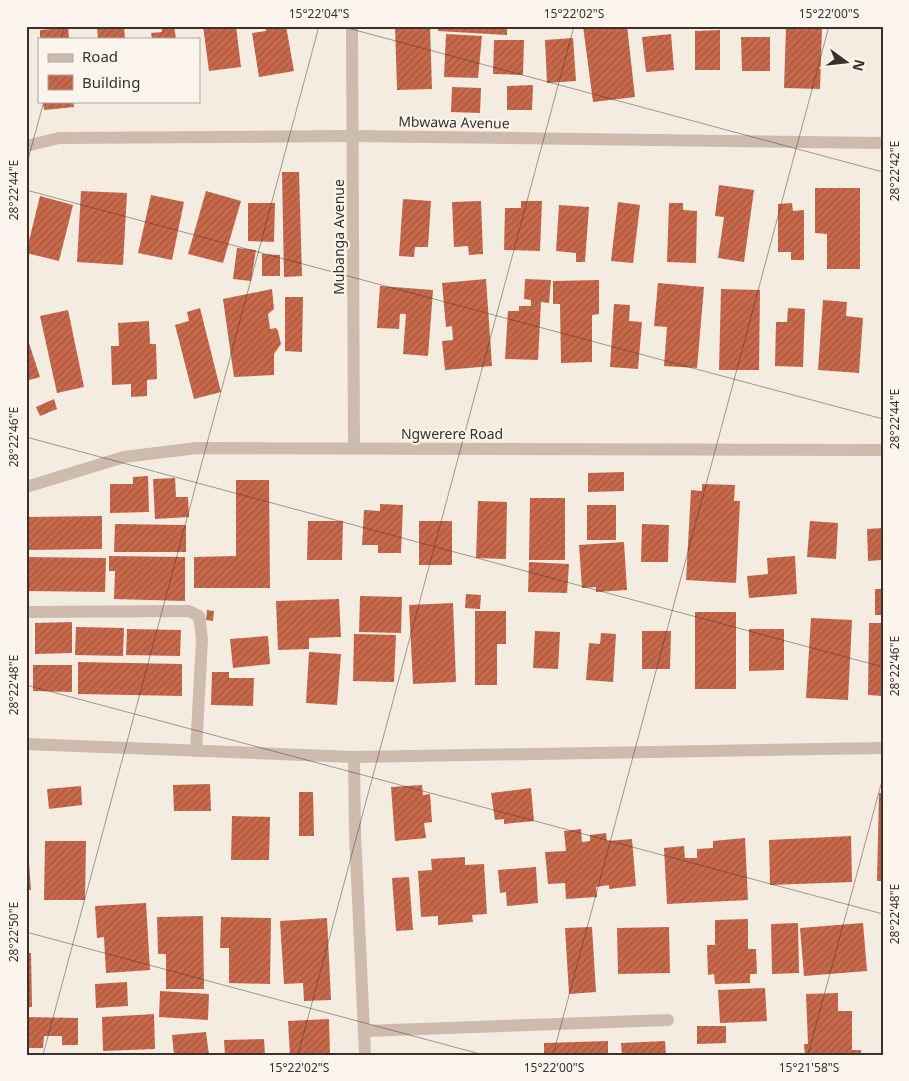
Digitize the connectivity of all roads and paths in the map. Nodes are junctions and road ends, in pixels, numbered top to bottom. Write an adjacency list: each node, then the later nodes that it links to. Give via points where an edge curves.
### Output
1 (352, 26): 2 (street, Mubanga Avenue)
2 (352, 136): 3 (street, Mbwawa Avenue); 4 (street, Mbwawa Avenue, via 59,138); 5 (street, Mubanga Avenue)
3 (883, 143)
4 (26, 146)
5 (354, 448): 6 (street, Ngwerere Road); 7 (street, Ngwerere Road, via 188,449 124,457)
6 (883, 450)
7 (26, 488)
8 (26, 612): 11 (street, via 189,611 199,616 202,639)
9 (26, 744): 11 (street)
10 (883, 748): 12 (street)
11 (196, 751): 12 (street)
12 (354, 757): 14 (street)
13 (668, 1020): 14 (street)
14 (364, 1031): 15 (street)
15 (365, 1055)

